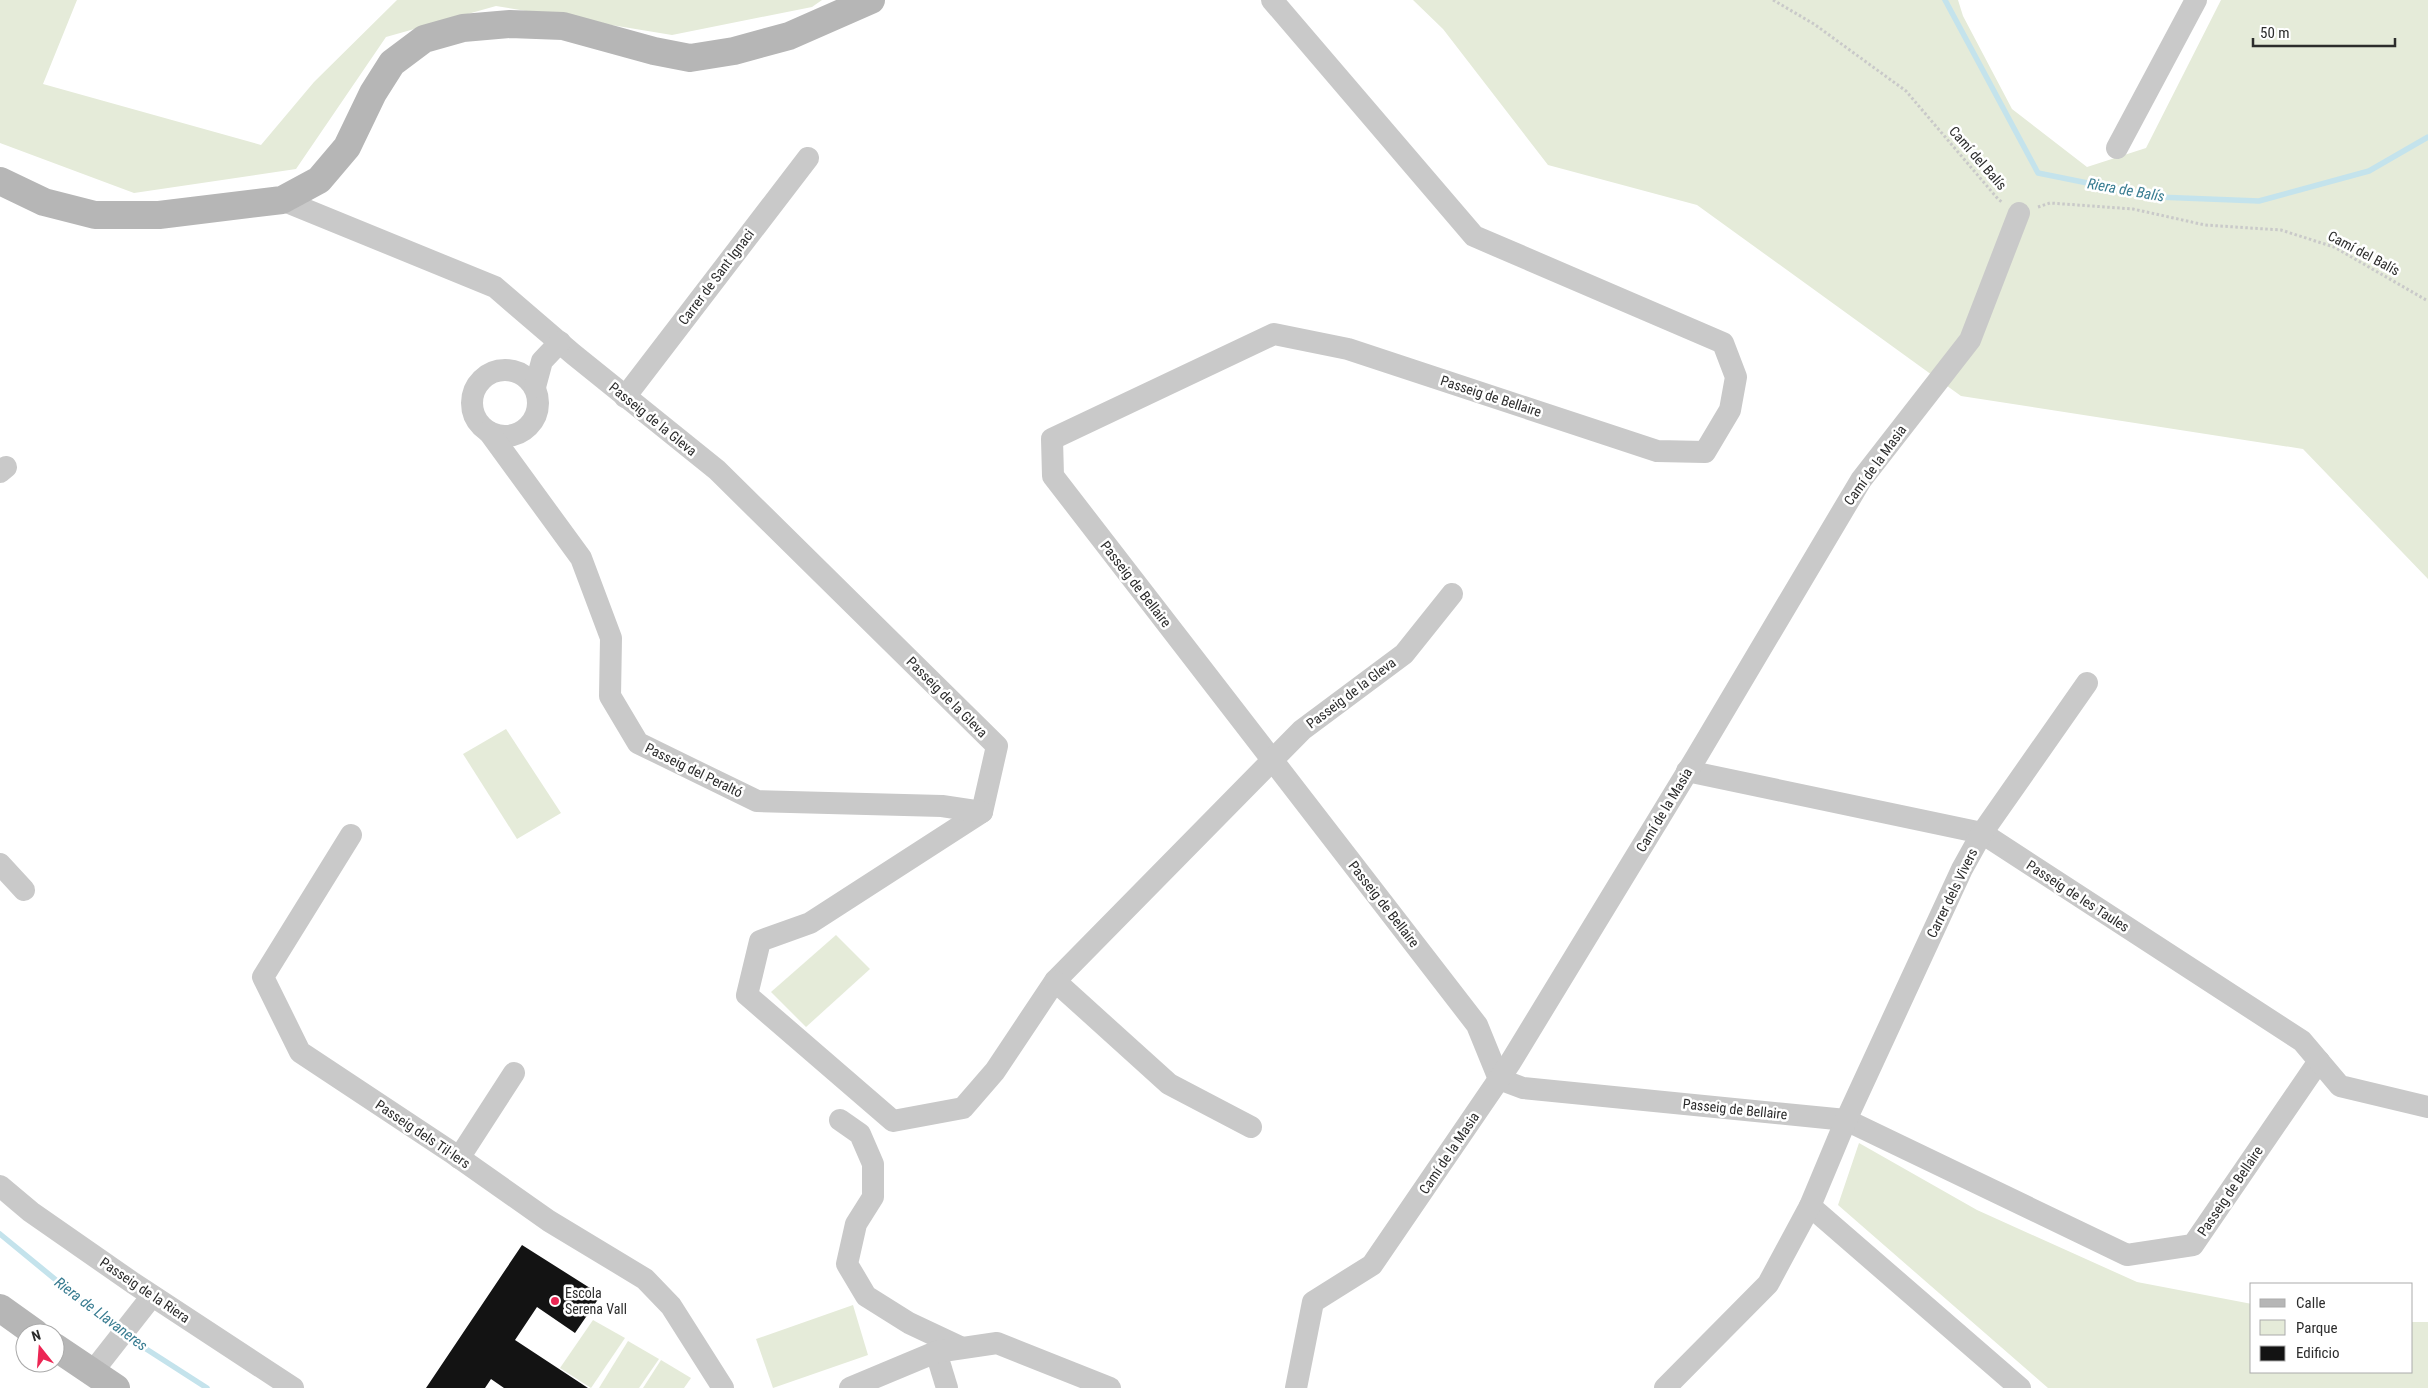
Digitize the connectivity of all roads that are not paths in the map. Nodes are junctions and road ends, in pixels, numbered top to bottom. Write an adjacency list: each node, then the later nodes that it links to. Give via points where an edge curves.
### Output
1 (871, 0): 7 (street, via 789,36 734,51 690,58 563,26 510,24 463,28 424,39 392,63 373,93 347,147 319,180)
2 (1272, 0): 15 (street, Passeig de Bellaire, via 1474,236 1723,344 1736,377 1730,410 1705,452 1657,451 1348,349 1274,334 1052,439 1053,476)
3 (2196, 0): 4 (street)
4 (2117, 148)
5 (808, 158): 11 (street, Carrer de Sant Ignaci)
6 (0, 181): 7 (street, via 44,202 95,215 159,215)
7 (282, 200): 9 (street, Passeig de la Gleva, via 495,287)
8 (2019, 213): 16 (street, Camí de la Masia, via 1970,340 1861,480)
9 (560, 342): 10 (street, via 542,361); 11 (street, Passeig de la Gleva)
10 (535, 387): 12 (street, via 538,412 524,430 500,436); 12 (street, via 518,372 506,370 482,379 475,389 473,411)
11 (625, 397): 17 (street, Passeig de la Gleva, via 717,470 997,746)
12 (489, 432): 17 (street, Passeig del Peraltó, via 582,558 611,638 610,696 638,743 757,801 942,806)
13 (1452, 594): 15 (street, Passeig de la Gleva, via 1404,654 1302,730)
14 (2087, 683): 18 (street, Carrer dels Vivers)
15 (1273, 761): 22 (street, Passeig de la Gleva); 25 (street, Passeig de Bellaire, via 1477,1025)
16 (1687, 771): 18 (street, Passeig de les Taules); 25 (street, Camí de la Masia)
17 (982, 812): 22 (street, Passeig de la Gleva, via 810,923 760,941 747,995 893,1121 963,1108 995,1071)
18 (1982, 833): 23 (street, Passeig de les Taules, via 2302,1041); 28 (street, Carrer dels Vivers, via 1962,869)
19 (351, 835): 30 (street, Passeig dels Til·lers, via 262,977 300,1052)
20 (0, 864): 21 (street)
21 (24, 890)
22 (1055, 981): 29 (street, via 1169,1084)
23 (2319, 1061): 26 (street, Passeig de les Taules, via 2340,1086); 28 (street, Passeig de Bellaire, via 2193,1245 2127,1255)
24 (514, 1073): 30 (street)
25 (1499, 1079): 28 (street, Passeig de Bellaire, via 1523,1088); 45 (street, Camí de la Masia, via 1372,1265 1313,1302)
26 (2428, 1108)
27 (840, 1120): 36 (street, via 860,1134 874,1164 873,1197 856,1224 847,1264 866,1296 909,1323)
28 (1846, 1120): 32 (street, Carrer dels Vivers)
29 (1251, 1127)
30 (459, 1158): 41 (street, Passeig dels Til·lers, via 549,1221 644,1279 671,1306)
31 (0, 1186): 33 (street, Passeig de la Riera, via 31,1212)
32 (1810, 1206): 46 (street, Carrer dels Vivers, via 1768,1284); 47 (street)
33 (152, 1296): 39 (street, via 101,1361); 40 (street, Passeig de la Riera)
34 (0, 1308): 35 (street)
35 (21, 1323)
36 (960, 1348): 37 (street); 44 (street, via 997,1343)
37 (936, 1352): 42 (street); 43 (street)
38 (65, 1354): 39 (street)
39 (105, 1381)
40 (293, 1388)
41 (723, 1388)
42 (850, 1388)
43 (947, 1388)
44 (1110, 1388)
45 (1296, 1388)
46 (1665, 1388)
47 (2020, 1388)

